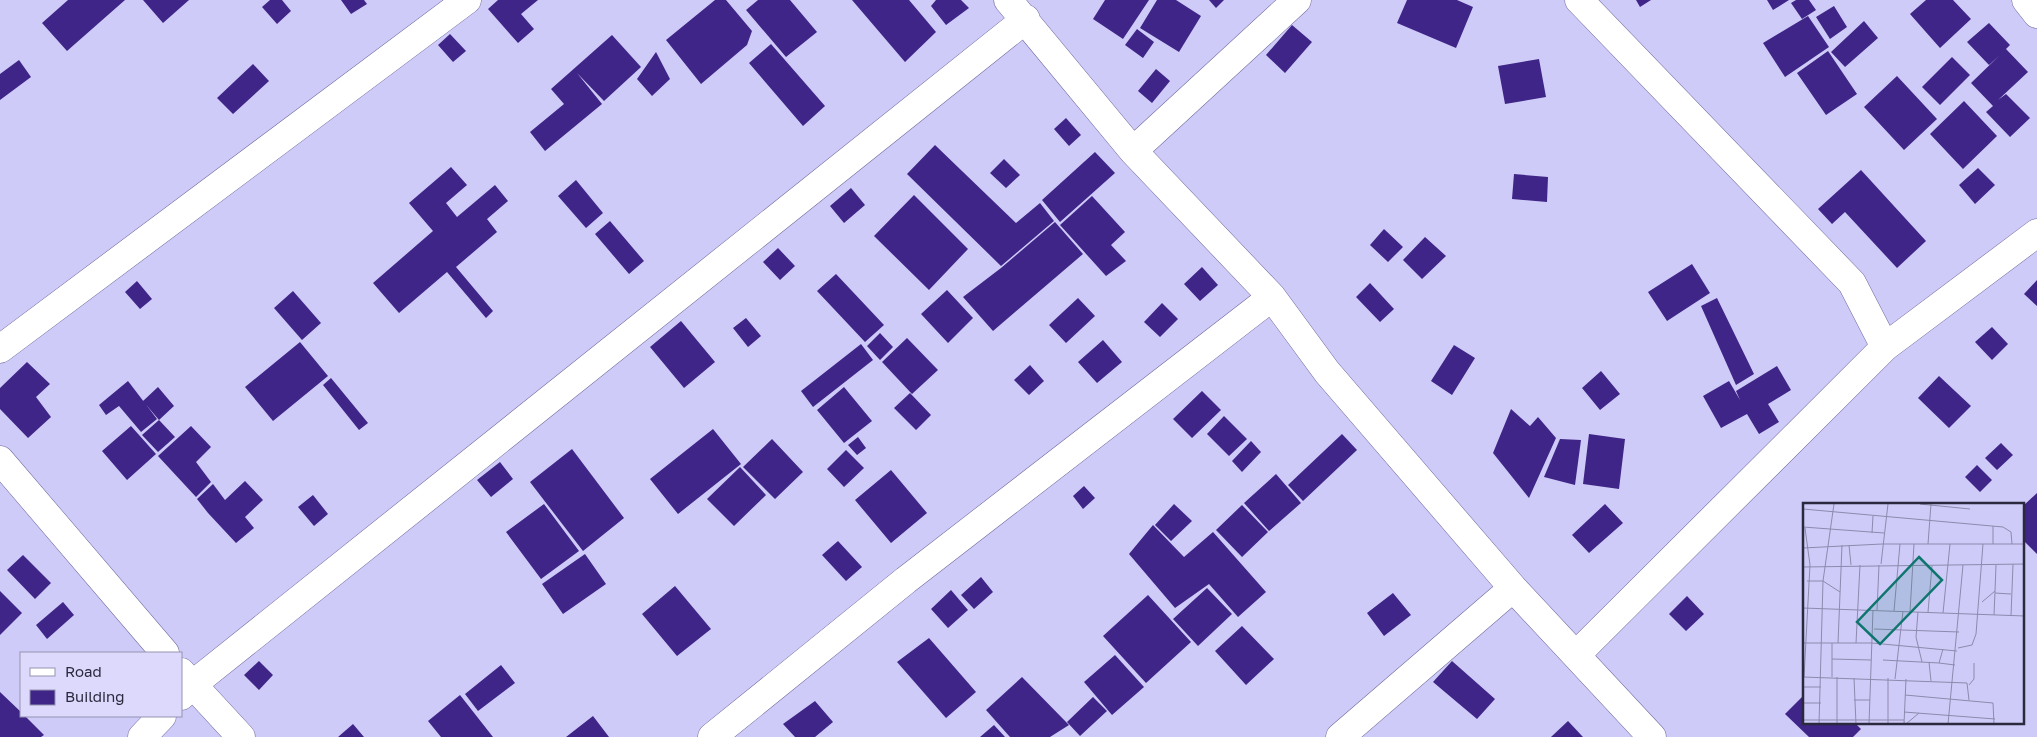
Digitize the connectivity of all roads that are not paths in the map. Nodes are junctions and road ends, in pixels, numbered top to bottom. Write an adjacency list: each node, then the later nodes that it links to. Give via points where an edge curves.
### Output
1 (467, 0): 11 (street)
2 (1297, 0): 7 (street)
3 (1579, 0): 10 (street, via 1852,283)
4 (2026, 0): 6 (street)
5 (1017, 10): 7 (street); 16 (street)
6 (2037, 14)
7 (1133, 151): 9 (street)
8 (2037, 232): 10 (street)
9 (1272, 297): 13 (street, via 1326,372); 20 (street, via 906,580)
10 (1885, 347): 15 (street)
11 (0, 349)
12 (0, 460): 14 (street)
13 (1513, 588): 15 (street); 21 (street)
14 (164, 652)
15 (1576, 655): 22 (street)
16 (185, 684): 19 (street)
17 (161, 717): 18 (street)
18 (142, 737)
19 (241, 737)
20 (712, 737)
21 (1340, 737)
22 (1652, 737)

